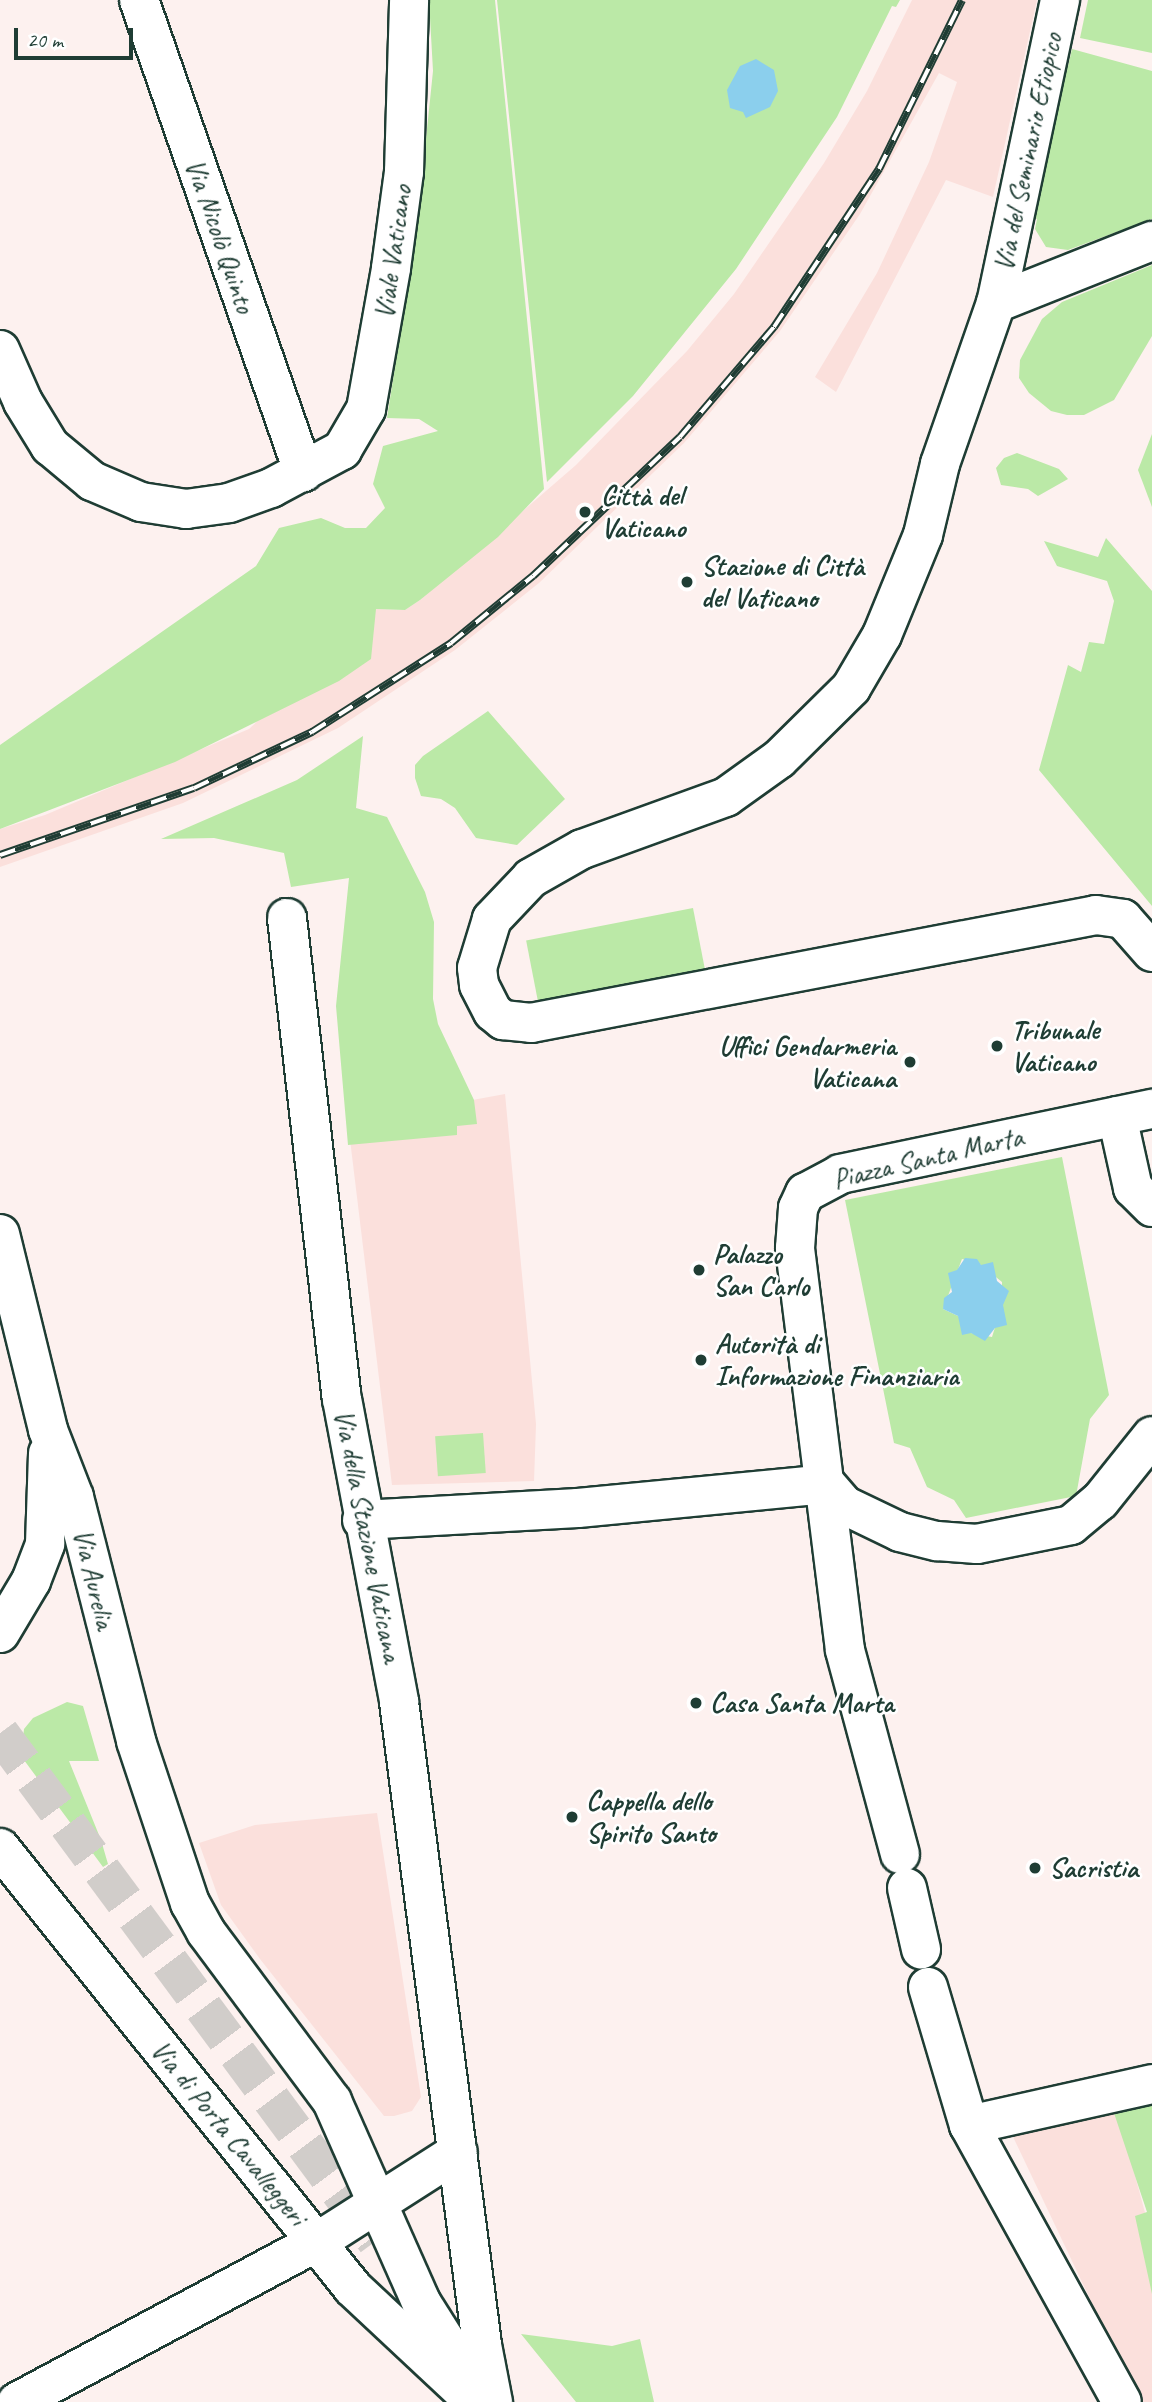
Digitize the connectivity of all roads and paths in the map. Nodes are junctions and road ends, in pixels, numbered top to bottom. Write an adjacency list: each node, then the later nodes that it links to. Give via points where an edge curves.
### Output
1 (139, 0): 7 (street, Via Nicolò Quinto)
2 (410, 0): 7 (street, Viale Vaticano, via 404,172 373,381 366,409 349,443)
3 (1060, 0): 5 (street, Via del Seminario Etiopico)
4 (1152, 241): 5 (street)
5 (996, 303): 9 (street, Via del Seminario Etiopico, via 940,464 923,535 882,635 850,688 779,760 726,797 582,849 531,878 498,909 486,930 477,968 479,985 485,1002 503,1020 539,1023 1096,915 1123,919)
6 (0, 350): 7 (street, Viale Vaticano, via 50,446 81,475 121,495 155,506 200,508 250,496)
7 (303, 472)
8 (287, 918): 16 (street, Via della Stazione Vaticana, via 342,1399)
9 (1152, 952)
10 (1135, 1113): 11 (street, via 1133,1188); 15 (street, Piazza Santa Marta, via 840,1174 806,1193 795,1222 795,1248)
11 (1152, 1207)
12 (0, 1234): 13 (street, Via Aurelia)
13 (48, 1430): 17 (street, via 47,1529); 19 (street, Via Aurelia, via 74,1497)
14 (1152, 1436): 15 (street, via 1100,1502 1071,1525 977,1544 900,1532 844,1504)
15 (826, 1484): 16 (street, via 578,1508); 21 (street, Piazza Santa Marta, via 845,1650)
16 (362, 1520): 25 (street, Via della Stazione Vaticana, via 399,1702)
17 (31, 1581): 18 (street); 19 (street, via 62,1581 76,1588)
18 (0, 1633)
19 (108, 1640): 26 (street, Via Aurelia, via 170,1848 198,1921 321,2084)
20 (0, 1848): 27 (street, Via di Porta Cavalleggeri)
21 (921, 1950)
22 (928, 1987): 24 (street)
23 (1152, 2084): 24 (street)
24 (969, 2125): 32 (street)
25 (458, 2152): 26 (street); 31 (street, Via della Stazione Vaticana)
26 (379, 2204): 27 (street); 30 (street, via 421,2302)
27 (317, 2242): 28 (street); 29 (street, Via di Porta Cavalleggeri, via 353,2288)
28 (34, 2398)
29 (475, 2402)
30 (484, 2402)
31 (494, 2402)
32 (1122, 2402)

